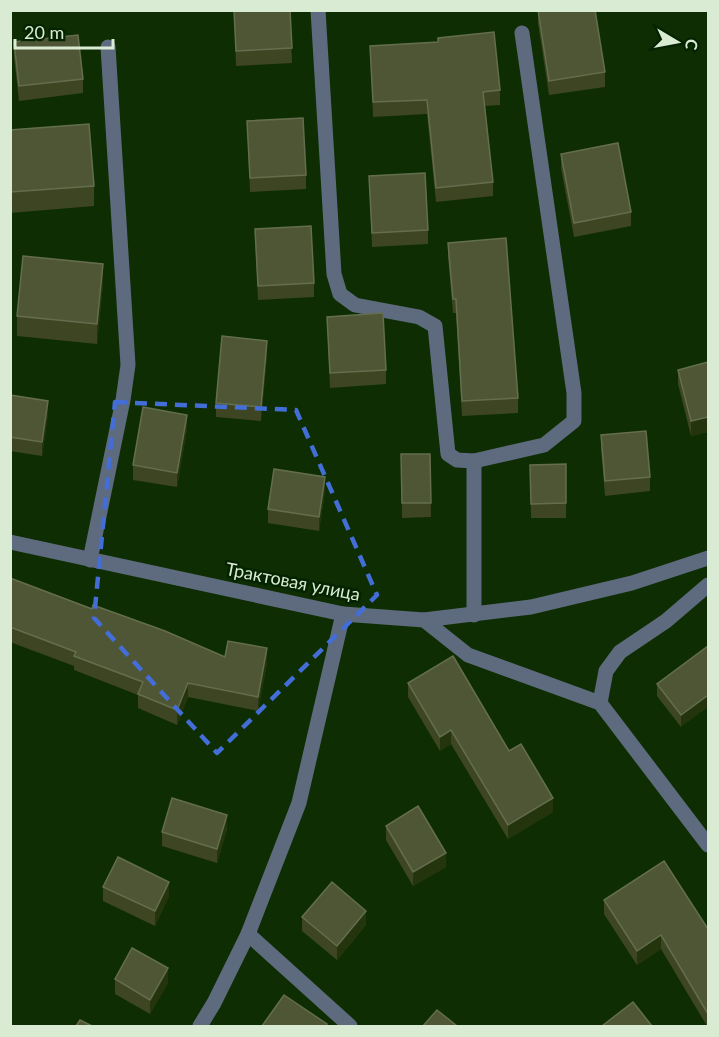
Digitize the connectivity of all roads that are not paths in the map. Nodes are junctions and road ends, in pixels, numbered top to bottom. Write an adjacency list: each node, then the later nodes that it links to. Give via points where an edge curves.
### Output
1 (318, 10): 4 (street, via 334,274 340,294 355,305 419,317 435,326 448,454 457,460)
2 (522, 33): 4 (street, via 574,393 574,421 544,445)
3 (108, 47): 7 (street, via 128,365)
4 (474, 460): 10 (street)
5 (10, 542): 7 (street, Трактовая улица)
6 (708, 558): 10 (street, Трактовая улица, via 632,584 531,607)
7 (90, 560): 9 (street, Трактовая улица)
8 (708, 585): 12 (street, via 666,621 620,652 606,671)
9 (343, 614): 11 (street, Трактовая улица); 14 (street, via 298,803)
10 (474, 615): 11 (street, Трактовая улица)
11 (424, 620): 12 (street, via 468,656)
12 (600, 703): 13 (street)
13 (708, 845)
14 (248, 934): 15 (street); 16 (street)
15 (200, 1026)
16 (350, 1026)

